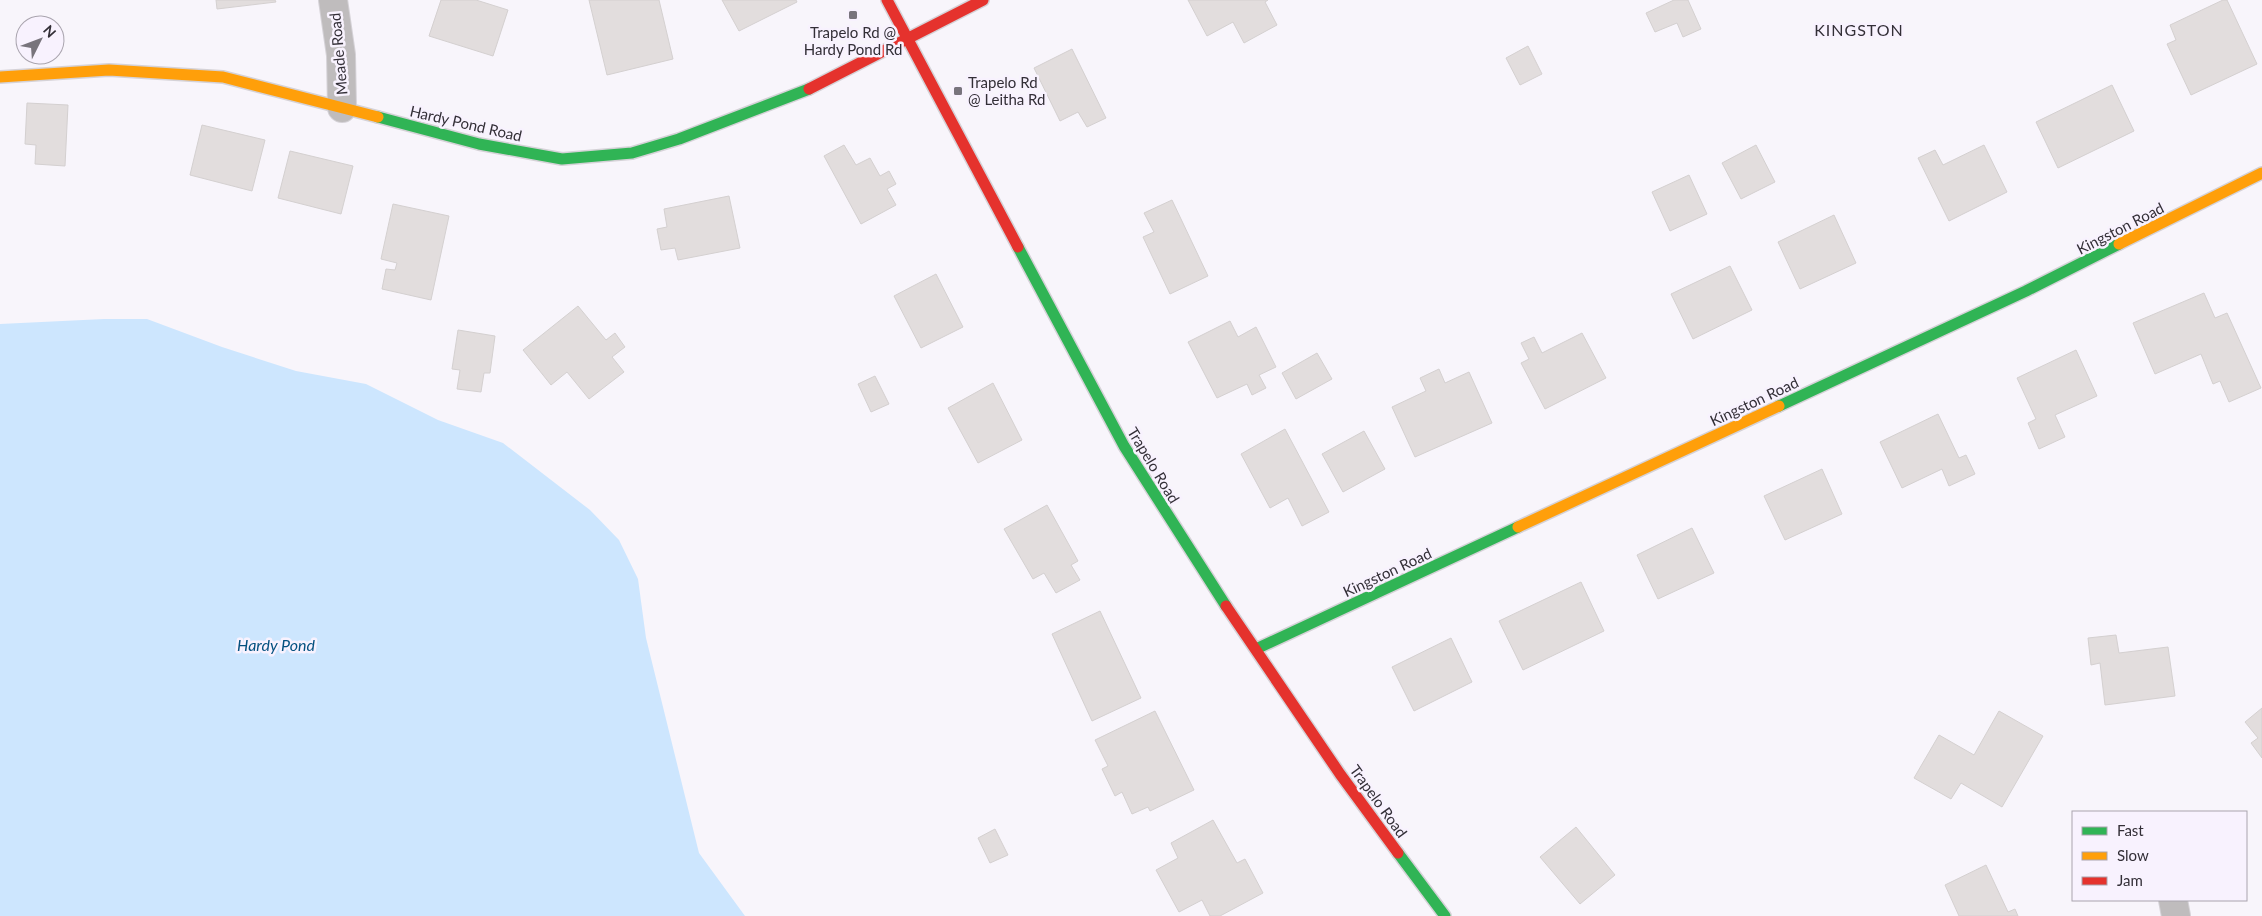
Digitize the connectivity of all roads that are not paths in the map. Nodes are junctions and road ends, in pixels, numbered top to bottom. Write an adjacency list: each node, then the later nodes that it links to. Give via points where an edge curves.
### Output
1 (333, 0): 6 (street, Meade Road)
2 (887, 0): 4 (street, Trapelo Road)
3 (983, 0): 4 (street, Hardy Pond Road)
4 (908, 40): 6 (street, Hardy Pond Road, via 802,93 679,140 632,153 562,159 479,144); 8 (street, Trapelo Road, via 1124,446 1193,557)
5 (0, 78): 6 (street, Hardy Pond Road, via 109,70 223,77)
6 (342, 108)
7 (2262, 173): 8 (street, Kingston Road, via 2026,292)
8 (1256, 649): 10 (street, Trapelo Road, via 1340,774)
9 (2173, 901): 11 (street)
10 (1444, 916)
11 (2176, 916)

